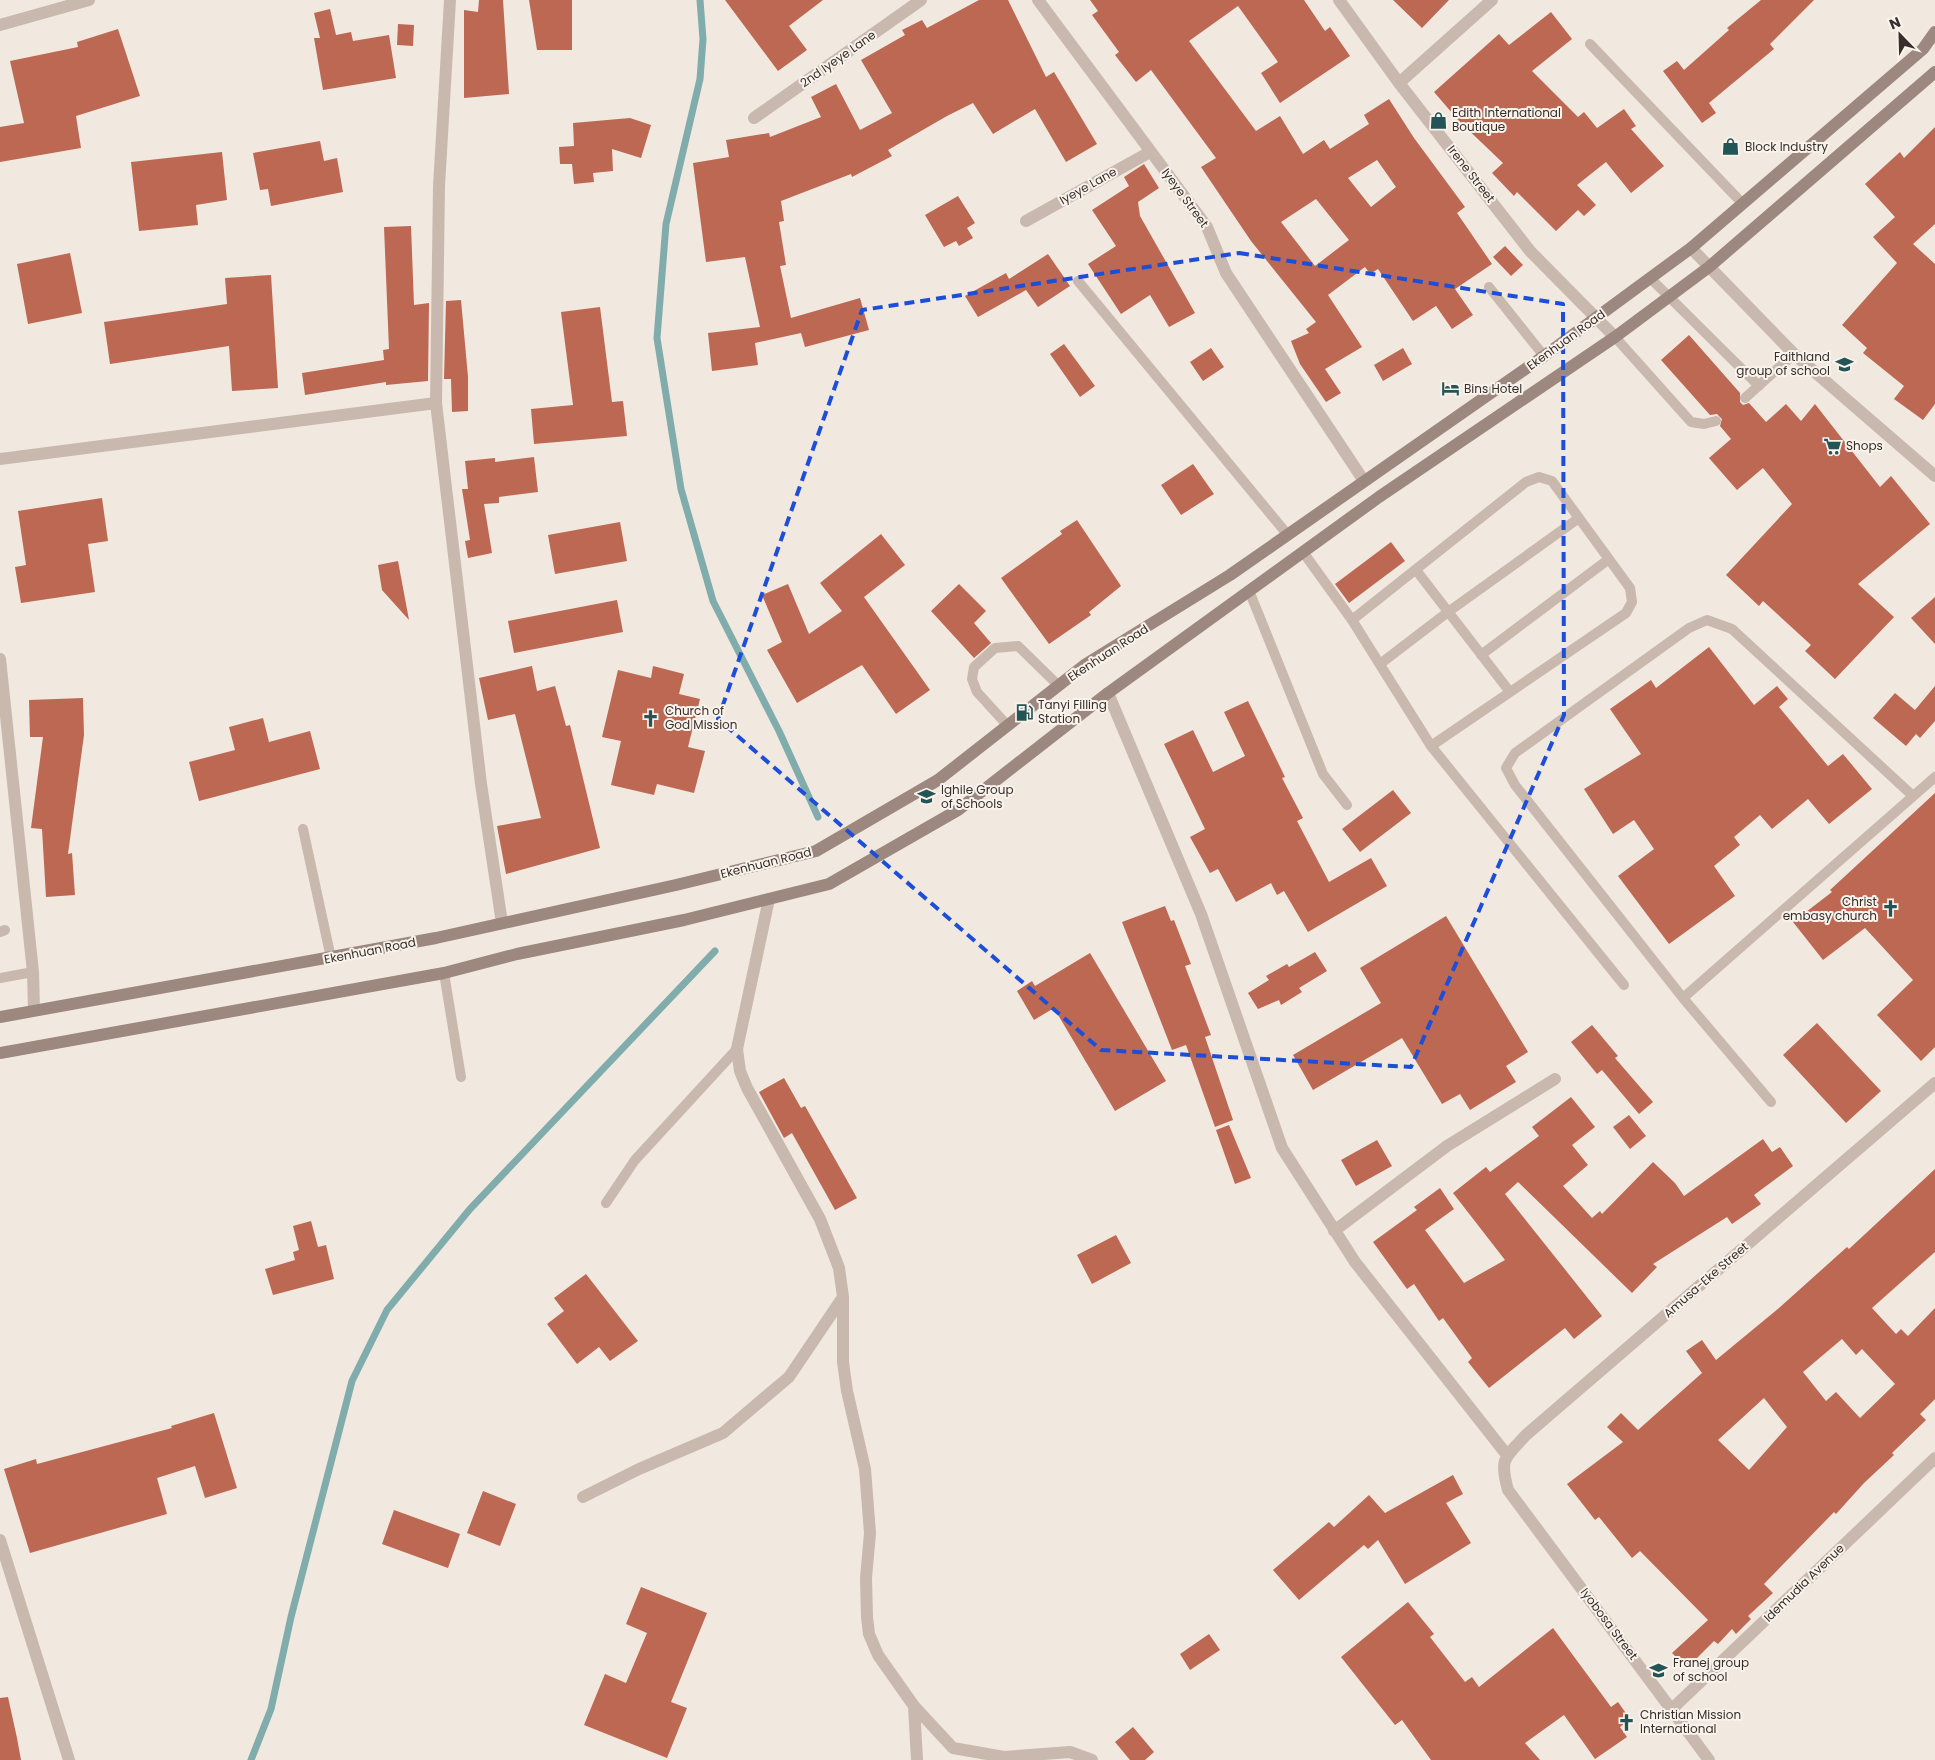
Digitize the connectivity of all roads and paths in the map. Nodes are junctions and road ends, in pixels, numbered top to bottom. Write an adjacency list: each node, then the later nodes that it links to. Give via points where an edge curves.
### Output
1 (89, 0): 7 (street)
2 (450, 0): 28 (street, via 439,186)
3 (922, 0): 12 (street, 2nd Iyeye Lane)
4 (1038, 0): 13 (street, Iyeye Street)
5 (1339, 0): 11 (street, Irene Street)
6 (1492, 0): 11 (street)
7 (0, 25)
8 (1935, 32): 14 (main road, Ekenhuan Road, via 1923,49)
9 (1590, 44): 14 (lane)
10 (1935, 72): 17 (main road, Ekenhuan Road)
11 (1399, 83): 22 (street, Irene Street, via 1530,251)
12 (754, 118)
13 (1150, 152): 15 (street, Iyeye Lane); 32 (street, Iyeye Street, via 1207,227 1226,273)
14 (1744, 204): 16 (main road, Ekenhuan Road)
15 (1026, 221)
16 (1692, 248): 17 (street); 18 (main road, Ekenhuan Road)
17 (1709, 267): 21 (main road, Ekenhuan Road); 24 (street)
18 (1650, 278): 21 (lane); 22 (main road, Ekenhuan Road)
19 (1078, 281): 34 (lane)
20 (1489, 287): 25 (lane)
21 (1668, 297): 23 (main road, Ekenhuan Road); 26 (lane)
22 (1597, 317): 23 (street, Irene Street); 25 (main road, Ekenhuan Road)
23 (1615, 337): 29 (lane, via 1691,422); 35 (main road, Ekenhuan Road)
24 (1794, 354): 26 (lane); 31 (street)
25 (1544, 356): 32 (main road, Ekenhuan Road)
26 (1759, 386): 27 (lane)
27 (1744, 398)
28 (436, 403): 30 (street); 55 (street, via 479,774)
29 (1716, 422)
30 (0, 459)
31 (1935, 476)
32 (1364, 481): 34 (main road, Ekenhuan Road)
33 (1579, 518): 36 (lane); 37 (lane, via 1552,481 1539,478 1526,482); 39 (lane)
34 (1287, 534): 45 (main road, Ekenhuan Road, via 1230,575 1086,664)
35 (1303, 552): 38 (main road, Ekenhuan Road); 40 (lane)
36 (1609, 559): 41 (lane); 46 (lane, via 1630,588 1632,602 1626,612)
37 (1416, 570): 39 (lane); 40 (lane)
38 (1250, 593): 47 (main road, Ekenhuan Road); 52 (lane, via 1323,774)
39 (1448, 612): 41 (lane); 43 (lane)
40 (1352, 620): 43 (lane)
41 (1481, 655): 46 (lane)
42 (0, 659): 44 (street)
43 (1380, 664): 49 (lane)
44 (1, 681): 57 (street)
45 (1059, 686): 48 (main road, Ekenhuan Road); 48 (lane, via 1018,646 995,648 974,667 972,679 977,692)
46 (1510, 692): 49 (lane)
47 (1108, 693): 54 (main road, Ekenhuan Road, via 958,810 829,884); 71 (street, via 1200,914 1282,1148)
48 (1008, 726): 55 (main road, Ekenhuan Road, via 938,780 816,851)
49 (1431, 746): 60 (lane)
50 (1935, 777): 51 (lane)
51 (1913, 796): 61 (lane); 61 (lane, via 1732,629 1708,620 1689,628 1515,753 1506,768 1514,785)
52 (1347, 805)
53 (303, 829): 56 (lane)
54 (769, 899): 58 (main road, Ekenhuan Road); 64 (street)
55 (502, 924): 56 (main road, Ekenhuan Road)
56 (331, 958): 62 (main road, Ekenhuan Road)
57 (32, 972): 59 (lane); 62 (street)
58 (444, 973): 65 (main road, Ekenhuan Road); 66 (lane)
59 (0, 978)
60 (1624, 985)
61 (1683, 998): 69 (lane)
62 (34, 1010): 63 (main road, Ekenhuan Road)
63 (0, 1017)
64 (737, 1049): 70 (lane, via 635,1160); 72 (street, via 740,1071 747,1088 820,1219 839,1268)
65 (0, 1053)
66 (461, 1077)
67 (1555, 1079): 71 (street, via 1447,1146)
68 (1935, 1084): 73 (street, Amusa-Eke Street, via 1526,1435)
69 (1771, 1102)
70 (606, 1204)
71 (1334, 1231): 73 (street)
72 (843, 1297): 75 (street, via 789,1376 723,1433); 77 (street, via 843,1362 865,1469 870,1533 866,1578 869,1634 892,1678)
73 (1507, 1455): 78 (street, Iyobosa Street, via 1502,1469 1508,1490)
74 (1935, 1458): 78 (street, Idemudia Avenue)
75 (583, 1497)
76 (0, 1540): 80 (street)
77 (914, 1706): 79 (street, via 953,1748); 81 (street)
78 (1673, 1708): 83 (street, Iyobosa Street)
79 (1004, 1758): 82 (street, via 1070,1752)
80 (69, 1760)
81 (917, 1760)
82 (1092, 1760)
83 (1709, 1760)

